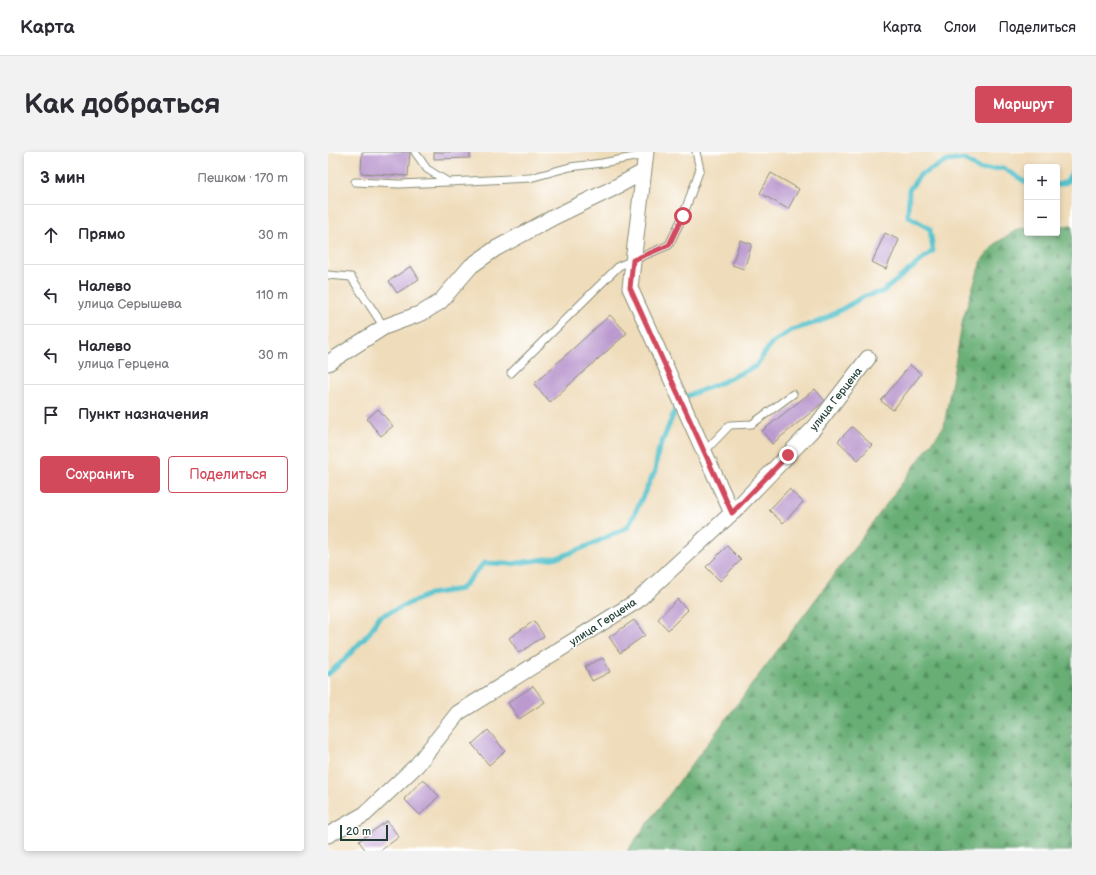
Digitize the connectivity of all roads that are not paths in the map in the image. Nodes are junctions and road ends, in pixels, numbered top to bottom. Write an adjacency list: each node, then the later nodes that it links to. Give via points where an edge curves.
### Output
1 (415, 152): 6 (lane, via 427,170)
2 (696, 152): 7 (lane, via 700,169 683,216 669,245)
3 (645, 154): 4 (street); 6 (lane, via 570,167 530,178)
4 (643, 172): 7 (street); 9 (street, via 495,249 471,266 440,302 422,313)
5 (355, 182): 6 (lane)
6 (448, 182)
7 (633, 260): 12 (lane, via 619,266); 14 (street, via 630,288)
8 (328, 275): 9 (lane, via 351,277)
9 (384, 328): 11 (street)
10 (868, 358): 15 (street, улица Герцена, via 814,428)
11 (328, 363)
12 (511, 373)
13 (793, 394): 14 (lane, via 752,424 730,425)
14 (704, 452): 15 (street)
15 (732, 513): 16 (street, улица Герцена, via 637,601 458,713 417,765 365,814)
16 (328, 835)

